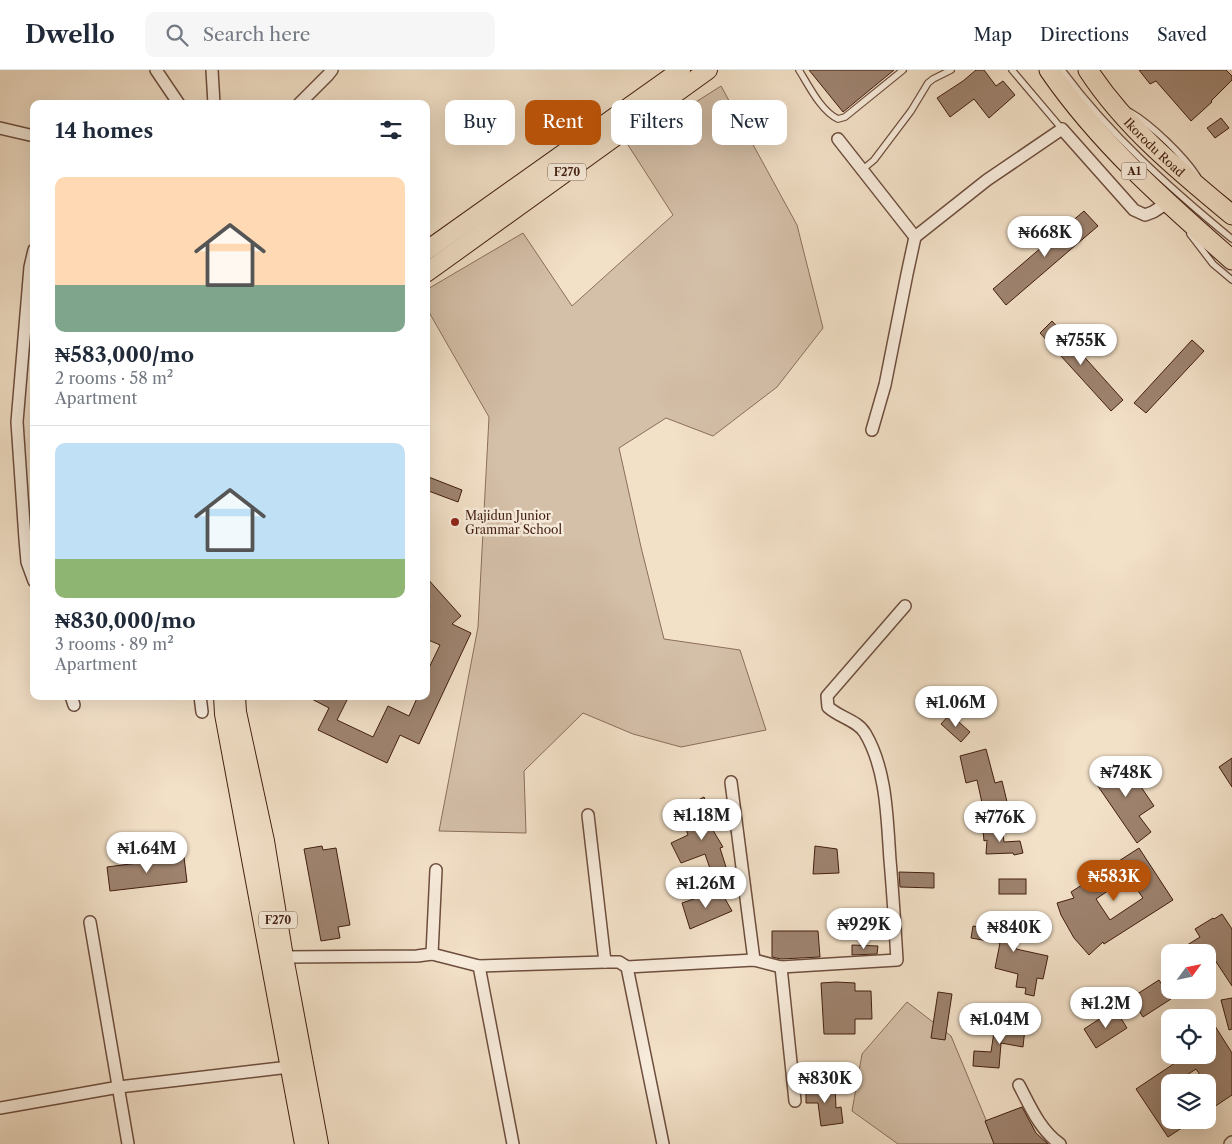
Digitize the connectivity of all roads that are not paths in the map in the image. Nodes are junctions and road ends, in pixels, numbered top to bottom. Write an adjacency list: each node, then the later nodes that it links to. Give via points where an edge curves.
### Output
1 (156, 70): 13 (street)
2 (212, 70): 14 (street)
3 (332, 70): 15 (street)
4 (680, 70): 25 (main road, F270)
5 (708, 70): 28 (main road, F270)
6 (799, 70): 7 (lane, via 825,108 838,119 845,117)
7 (903, 70)
8 (952, 70): 20 (lane, via 928,83 874,160)
9 (1012, 70): 17 (lane)
10 (1049, 70): 21 (highway, A1, via 1100,135)
11 (1062, 70): 24 (lane, via 1100,118 1140,158)
12 (1088, 70): 22 (highway, Ikorodu Road / A1, via 1113,104 1162,155)
13 (176, 100)
14 (214, 100)
15 (303, 100)
16 (0, 128): 18 (street)
17 (1062, 129): 21 (street, via 1134,210 1145,215); 23 (street, via 987,180)
18 (30, 135)
19 (838, 139): 20 (street)
20 (862, 170): 23 (street)
21 (1169, 205): 26 (highway, A1); 29 (lane, via 1213,264)
22 (1232, 215)
23 (916, 236): 30 (street, via 885,385)
24 (1232, 239)
25 (430, 248)
26 (1232, 260)
27 (30, 267): 31 (street, via 17,422)
28 (430, 270)
29 (1232, 280)
30 (872, 430)
31 (30, 568)
32 (904, 606): 48 (street, via 827,696 828,707 856,723 865,733 879,770 886,798 897,960)
33 (200, 700): 36 (street)
34 (223, 700): 39 (main road, F270)
35 (236, 700): 39 (main road, F270)
36 (202, 712)
37 (731, 782): 44 (street)
38 (588, 815): 45 (street)
39 (256, 843): 43 (main road, F270); 49 (main road, F270)
40 (436, 870): 42 (street)
41 (90, 922): 50 (street)
42 (432, 954): 43 (street); 46 (street)
43 (284, 956): 56 (main road, F270)
44 (754, 960): 47 (street); 48 (street)
45 (605, 962): 46 (street); 47 (street, via 619,962)
46 (479, 966): 57 (street)
47 (627, 967): 58 (street)
48 (781, 967): 52 (street)
49 (289, 1067): 50 (street); 55 (main road, F270)
50 (119, 1086): 53 (street); 54 (street)
51 (1019, 1086): 59 (street, via 1037,1119)
52 (795, 1101)
53 (0, 1108)
54 (128, 1144)
55 (304, 1144)
56 (319, 1144)
57 (513, 1144)
58 (663, 1144)
59 (1060, 1144)

